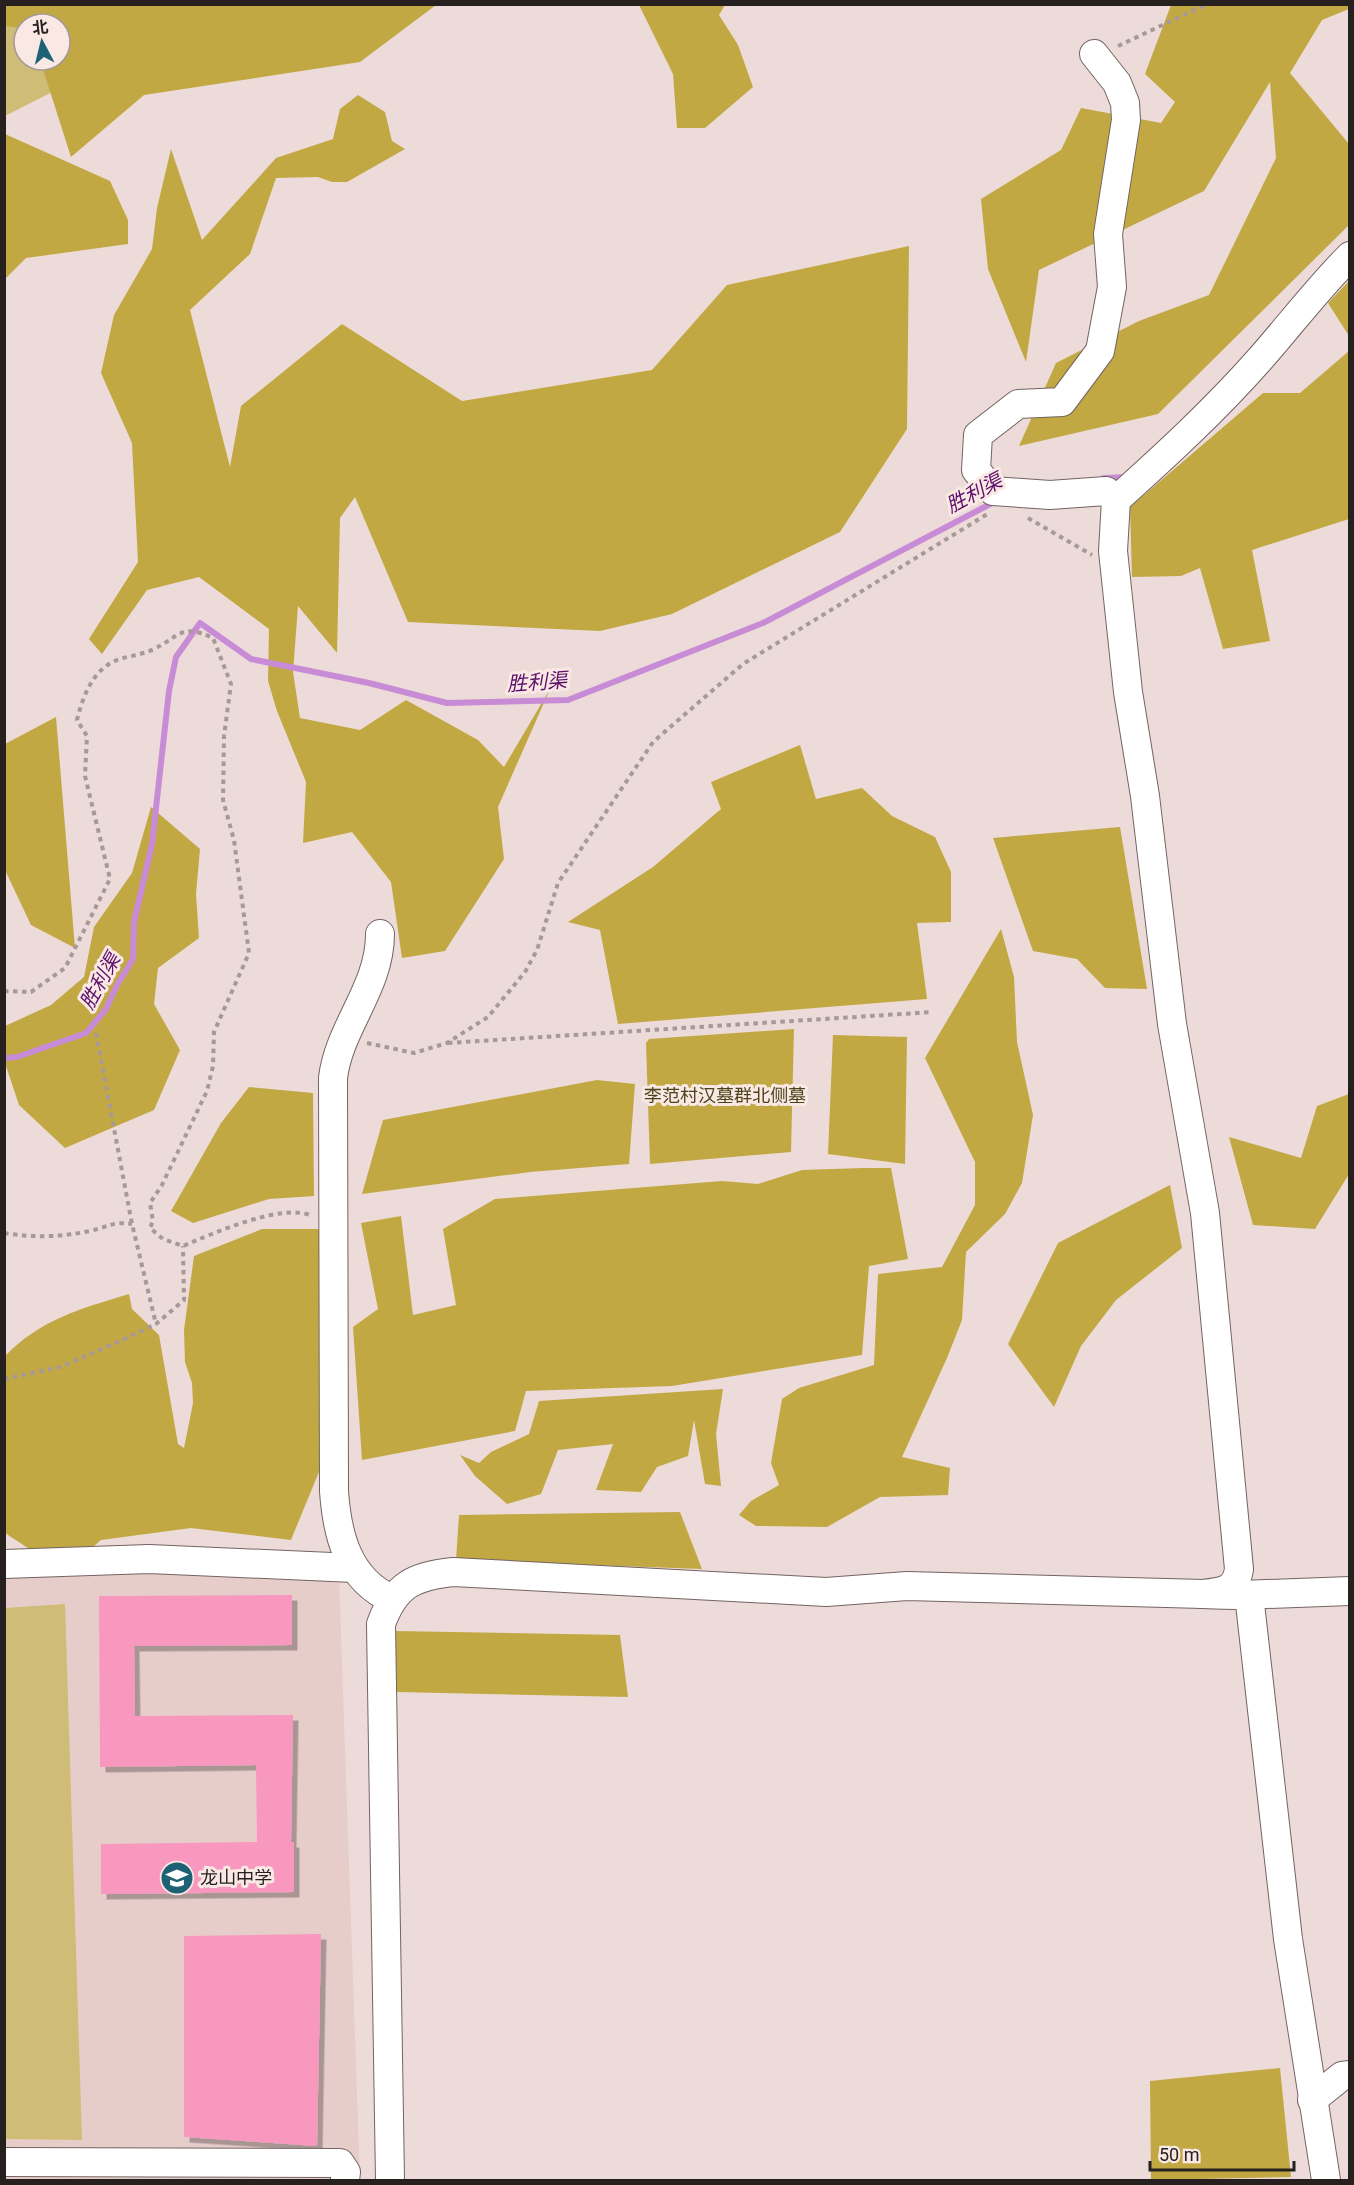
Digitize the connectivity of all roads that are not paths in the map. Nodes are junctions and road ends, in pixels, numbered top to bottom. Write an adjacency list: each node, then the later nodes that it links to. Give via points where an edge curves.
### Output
1 (1095, 54): 3 (street, via 1121,90 1126,120 1108,234 1112,287 1101,351 1062,402 1018,404 978,435 976,470 1009,503 1106,491)
2 (1350, 256): 3 (street, via 1192,432)
3 (1116, 500): 8 (street, via 1113,551 1128,692 1145,796 1172,1024 1205,1213 1239,1569 1236,1584 1231,1588)
4 (380, 934): 6 (street, via 372,980 338,1055 333,1078 334,1497 341,1536)
5 (4, 1564): 6 (street, via 149,1559)
6 (354, 1568): 10 (street, via 372,1588)
7 (1350, 1591): 9 (street)
8 (1202, 1594): 9 (street); 10 (street, via 907,1586 826,1592 453,1572 415,1581)
9 (1249, 1595): 12 (street, via 1288,1939)
10 (392, 1599): 15 (street, via 381,1623)
11 (1350, 2075): 12 (street, via 1342,2076)
12 (1312, 2100): 16 (street)
13 (4, 2162): 14 (street, via 340,2163 346,2172)
14 (345, 2181)
15 (390, 2181)
16 (1326, 2181)

